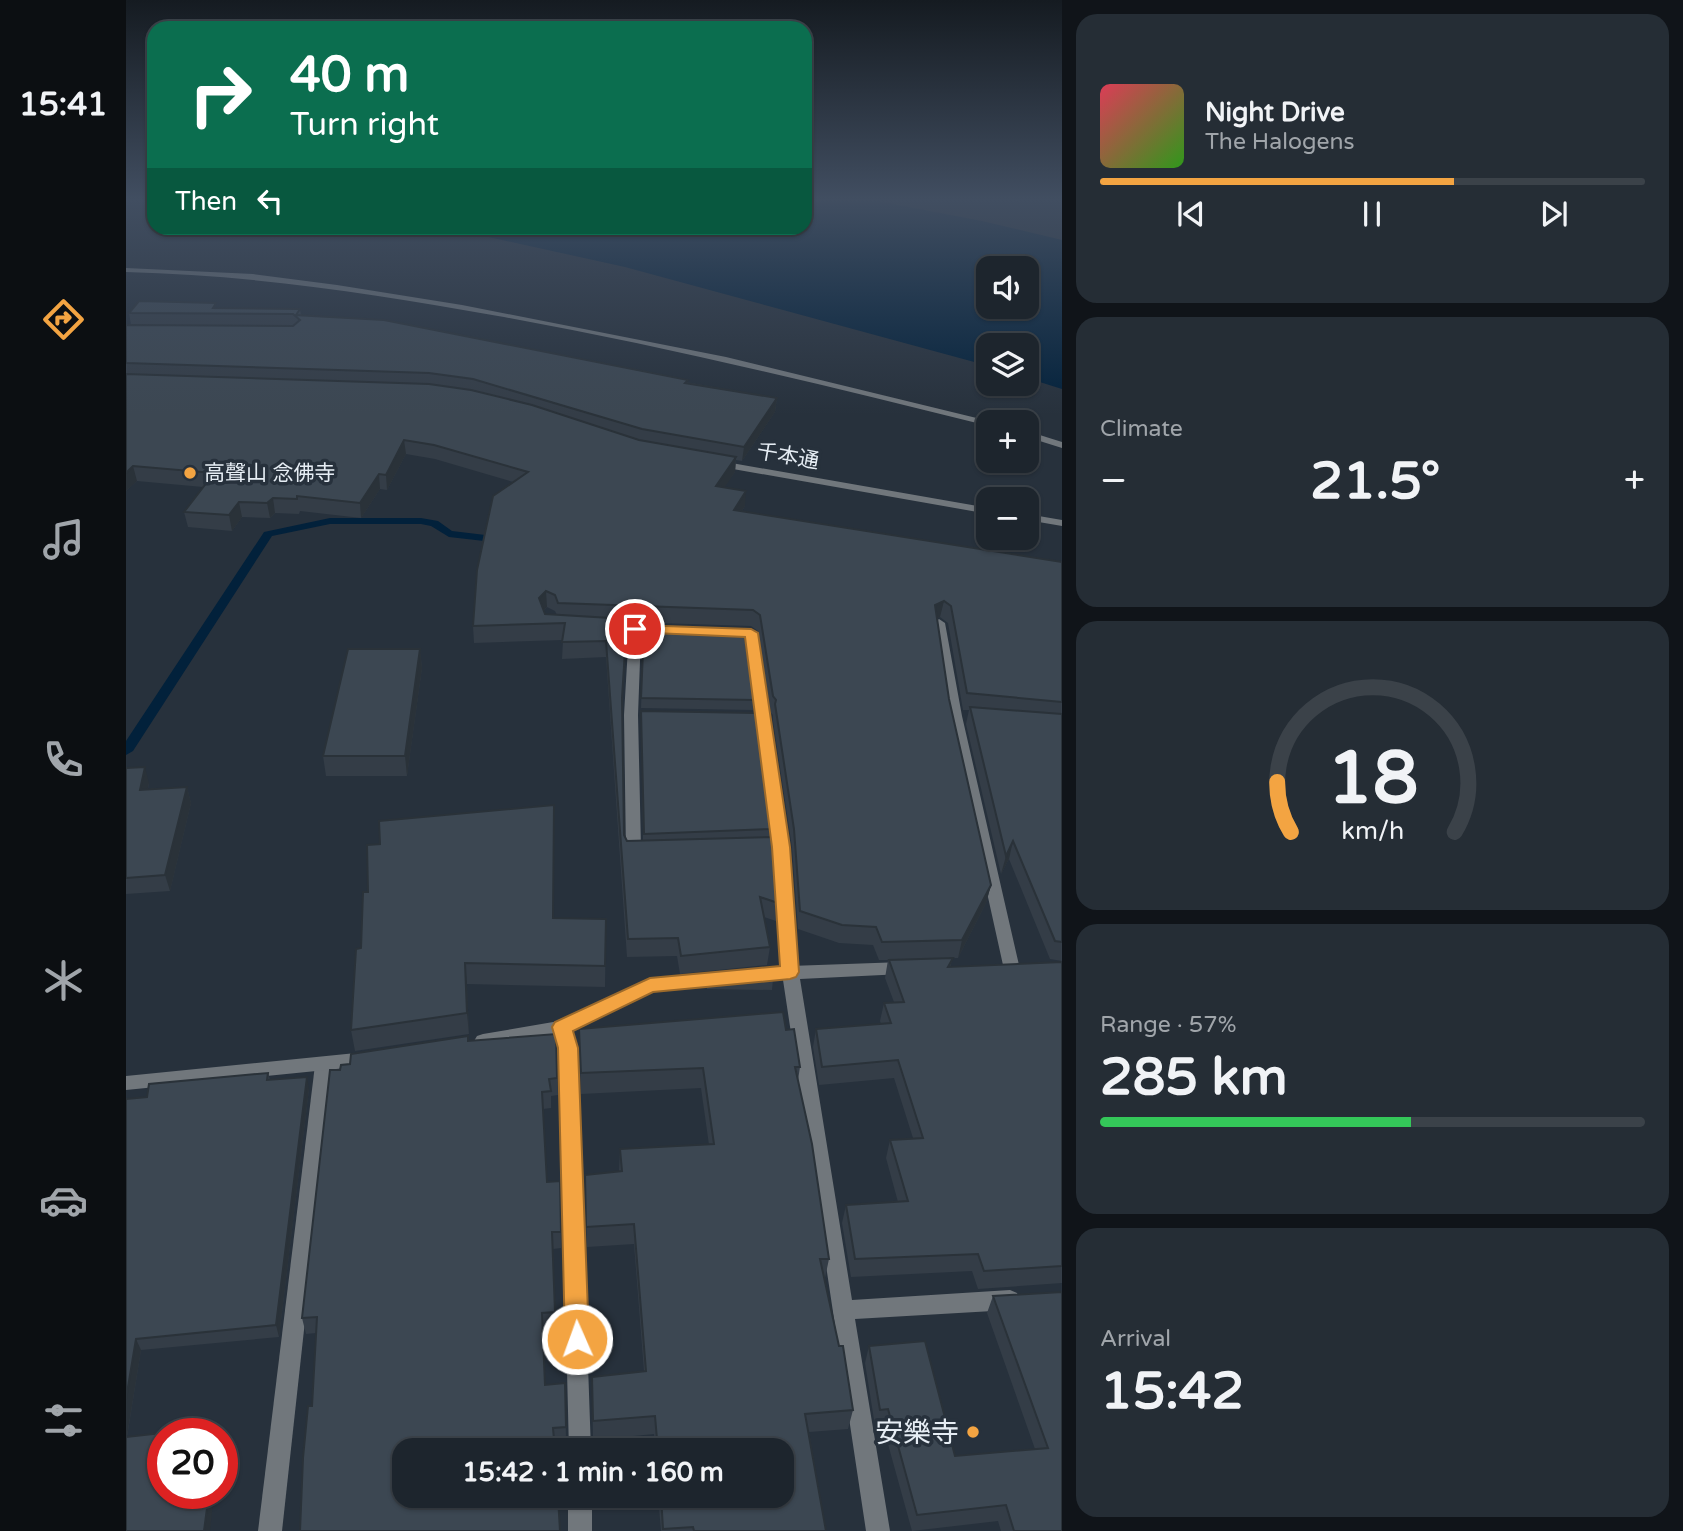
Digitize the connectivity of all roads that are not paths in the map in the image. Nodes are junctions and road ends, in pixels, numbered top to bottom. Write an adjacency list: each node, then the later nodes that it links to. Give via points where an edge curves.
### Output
1 (190, 272): 2 (street, via 256,275 572,326)
2 (976, 419)
3 (1039, 438): 4 (street)
4 (1062, 445)
5 (713, 463): 6 (street, 千本通)
6 (976, 509)
7 (1039, 519): 8 (street)
8 (1062, 523)
9 (939, 623): 15 (street)
10 (673, 631): 14 (street, via 629,629 637,715 634,853)
11 (712, 632): 12 (street, via 751,633 758,717)
12 (781, 847): 13 (street); 17 (street)
13 (741, 848)
14 (661, 852)
15 (1010, 966)
16 (914, 968): 17 (street)
17 (790, 972): 18 (street, via 650,985); 24 (street)
18 (562, 1027): 19 (street); 25 (street, via 568,1048)
19 (470, 1043)
20 (377, 1057): 21 (street)
21 (324, 1065): 22 (street); 27 (street)
22 (127, 1085)
23 (1034, 1298): 24 (street)
24 (844, 1310): 29 (street)
25 (580, 1438)
26 (580, 1508): 28 (street)
27 (270, 1531)
28 (580, 1531)
29 (878, 1531)

